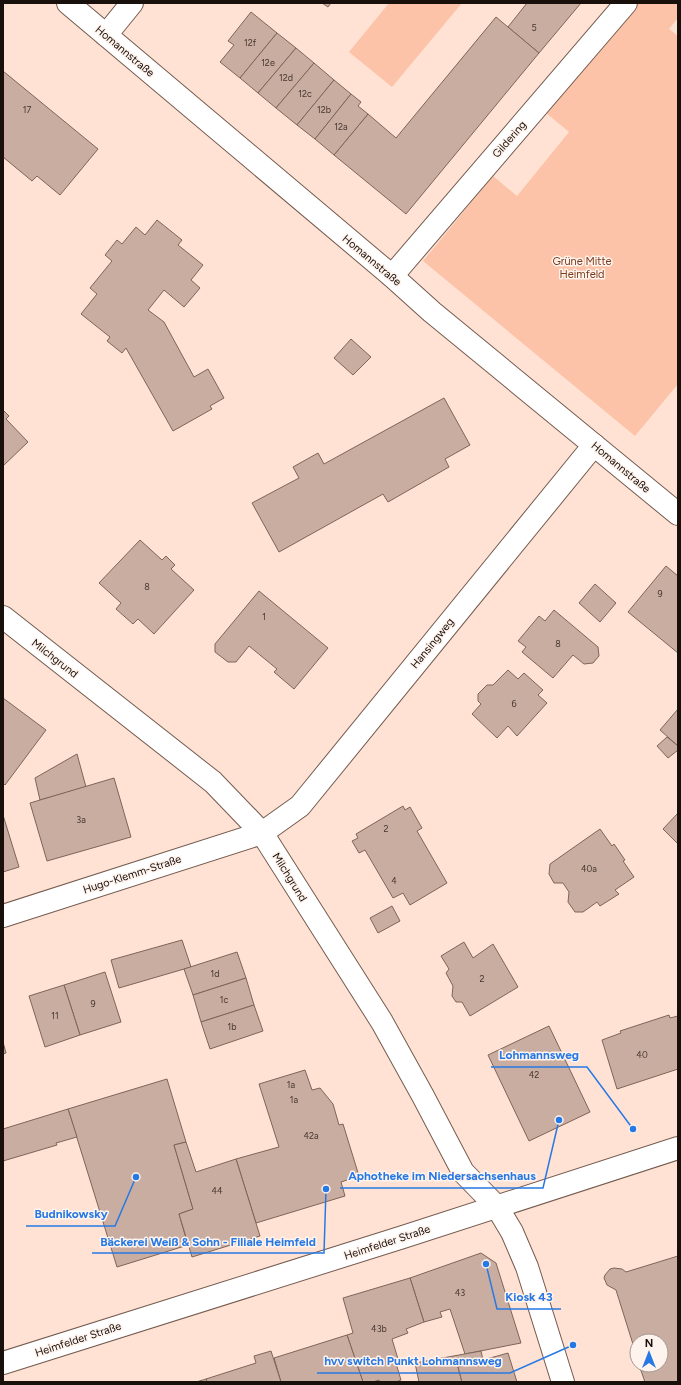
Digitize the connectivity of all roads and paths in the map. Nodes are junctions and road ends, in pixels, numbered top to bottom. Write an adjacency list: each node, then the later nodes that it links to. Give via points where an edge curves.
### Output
1 (68, 3): 4 (street, Homannstraße)
2 (132, 3): 4 (street)
3 (626, 3): 5 (street, Gildering)
4 (106, 35): 5 (street, Homannstraße)
5 (392, 276): 6 (street, Homannstraße, via 438,317)
6 (594, 444): 7 (street, Homannstraße); 9 (street, Hansingweg, via 300,806)
7 (678, 514)
8 (3, 616): 9 (street, Milchgrund, via 213,782)
9 (262, 833): 10 (street, Hugo-Klemm-Straße); 12 (street, Milchgrund, via 382,1022 463,1172)
10 (3, 916)
11 (678, 1148): 12 (street, Heimfelder Straße)
12 (497, 1207): 13 (street, Heimfelder Straße); 14 (street, Milchgrund, via 512,1232 527,1267)
13 (3, 1363)
14 (563, 1382)

